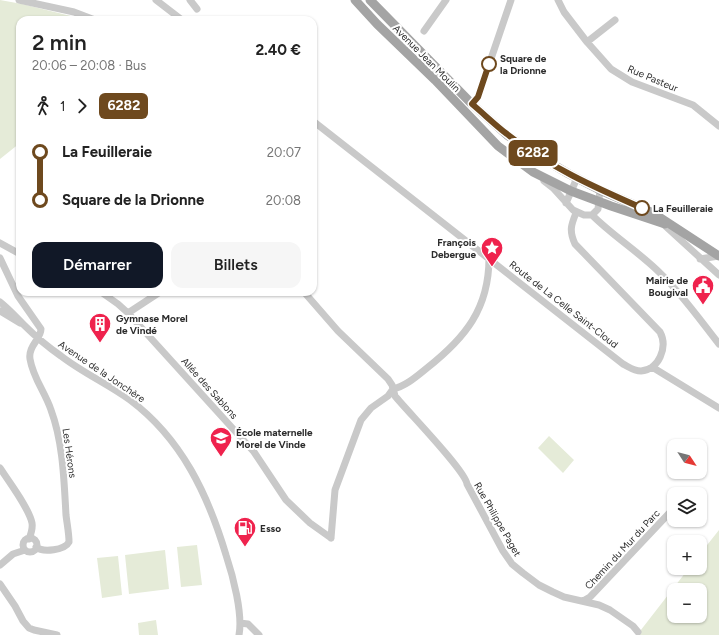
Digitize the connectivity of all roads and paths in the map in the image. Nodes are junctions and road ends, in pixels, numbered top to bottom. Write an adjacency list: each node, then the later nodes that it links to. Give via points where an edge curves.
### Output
1 (19, 0): 10 (street)
2 (156, 0): 11 (street)
3 (190, 0): 9 (street)
4 (355, 0): 18 (main road, Avenue Jean Moulin, via 498,146)
5 (370, 0): 15 (main road, Avenue Jean Moulin)
6 (446, 0): 13 (street)
7 (511, 0): 15 (street, via 478,97)
8 (558, 0): 14 (street, Rue Pasteur)
9 (197, 9)
10 (84, 16)
11 (177, 16)
12 (615, 20): 14 (street)
13 (424, 31)
14 (587, 42): 17 (street, Rue Pasteur, via 611,69 632,82 693,105)
15 (472, 104): 19 (main road, Avenue Jean Moulin, via 508,135)
16 (317, 125): 32 (street, Route de La Celle Saint-Cloud)
17 (719, 126)
18 (533, 172): 21 (main road, Avenue Jean Moulin); 22 (street)
19 (577, 178): 20 (main road, Avenue Jean Moulin); 21 (street)
20 (600, 190): 23 (street); 27 (main road, Avenue Jean Moulin, via 653,213)
21 (571, 191): 22 (street); 23 (main road, Avenue Jean Moulin)
22 (566, 202): 24 (street)
23 (598, 205): 25 (street); 26 (main road, Avenue Jean Moulin, via 612,206)
24 (576, 213): 25 (street); 46 (street, via 571,230 575,244 663,338 661,354)
25 (592, 215): 45 (street, via 676,289)
26 (662, 223): 27 (main road, Avenue Jean Moulin); 33 (street)
27 (674, 227): 30 (main road)
28 (0, 243): 29 (street)
29 (16, 252)
30 (719, 256): 33 (street)
31 (0, 258): 35 (street)
32 (489, 258): 46 (street, Route de La Celle Saint-Cloud, via 623,364 639,371); 47 (street, via 484,292 472,322 463,335 450,349 400,388)
33 (700, 259): 34 (street)
34 (719, 275)
35 (16, 292)
36 (18, 296): 44 (street, via 41,327)
37 (107, 296): 42 (street, Allée des Sablons)
38 (154, 296): 42 (street)
39 (307, 296): 47 (street, Rue Philippe Paget, via 338,331 388,379)
40 (0, 302): 43 (street, Avenue de la Jonchère)
41 (0, 311): 43 (street, Avenue de la Jonchère)
42 (128, 313): 47 (street, Allée des Sablons, via 254,452 286,500 310,523 331,538 335,490 359,427 371,408 388,396)
43 (24, 325): 44 (street, Avenue de la Jonchère)
44 (38, 337): 52 (street, Les Hérons, via 33,344 30,358 34,376 46,397 56,427 69,536 67,545 62,548 43,551); 57 (street, Avenue de la Jonchère, via 62,357 131,401 156,424 185,458 219,531 233,575)
45 (719, 344)
46 (652, 367): 48 (street)
47 (393, 389): 56 (street, Rue Philippe Paget, via 395,396 466,480 491,530 512,564 539,585 564,597)
48 (719, 408)
49 (0, 468): 51 (street, via 31,520)
50 (667, 515): 56 (street, Chemin du Mur du Parc, via 590,597)
51 (29, 539): 52 (street, via 34,540); 53 (street, via 23,543)
52 (36, 547): 53 (street, via 32,552)
53 (25, 550): 54 (street, via 16,552)
54 (0, 565)
55 (0, 584): 59 (street, via 29,628)
56 (583, 601): 58 (street, Rue Philippe Paget, via 610,610)
57 (240, 623): 60 (street, Avenue de la Jonchère); 61 (street, via 248,624)
58 (638, 632)
59 (57, 635)
60 (239, 635)
61 (259, 635)

